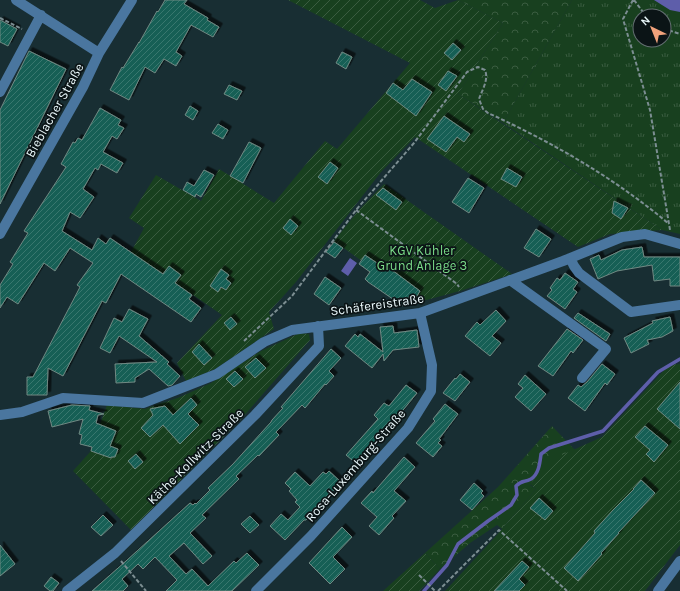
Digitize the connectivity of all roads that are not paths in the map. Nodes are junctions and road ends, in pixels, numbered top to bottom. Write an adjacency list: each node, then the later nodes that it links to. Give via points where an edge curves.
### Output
1 (16, 0): 3 (street)
2 (132, 0): 4 (street, Bieblacher Straße)
3 (41, 15): 4 (street); 5 (street)
4 (99, 53): 6 (street, Bieblacher Straße, via 83,87)
5 (0, 92)
6 (0, 234)
7 (676, 242): 8 (street, Schäfereistraße, via 645,234 622,237)
8 (570, 258): 9 (street, Schäfereistraße); 10 (street, via 579,273 631,312)
9 (510, 280): 11 (street, Schäfereistraße); 13 (street, via 606,349)
10 (680, 305)
11 (420, 313): 12 (street, Schäfereistraße); 17 (street, Rosa-Luxemburg-Straße, via 432,365 431,391 408,428 311,536)
12 (318, 326): 14 (street, Schäfereistraße, via 292,330 264,342 217,374 143,403 63,398 22,412); 16 (street, Käthe-Kollwitz-Straße, via 318,346 255,415 115,554)
13 (582, 378)
14 (0, 414)
15 (680, 561): 18 (street)
16 (67, 591)
17 (256, 591)
18 (658, 591)

